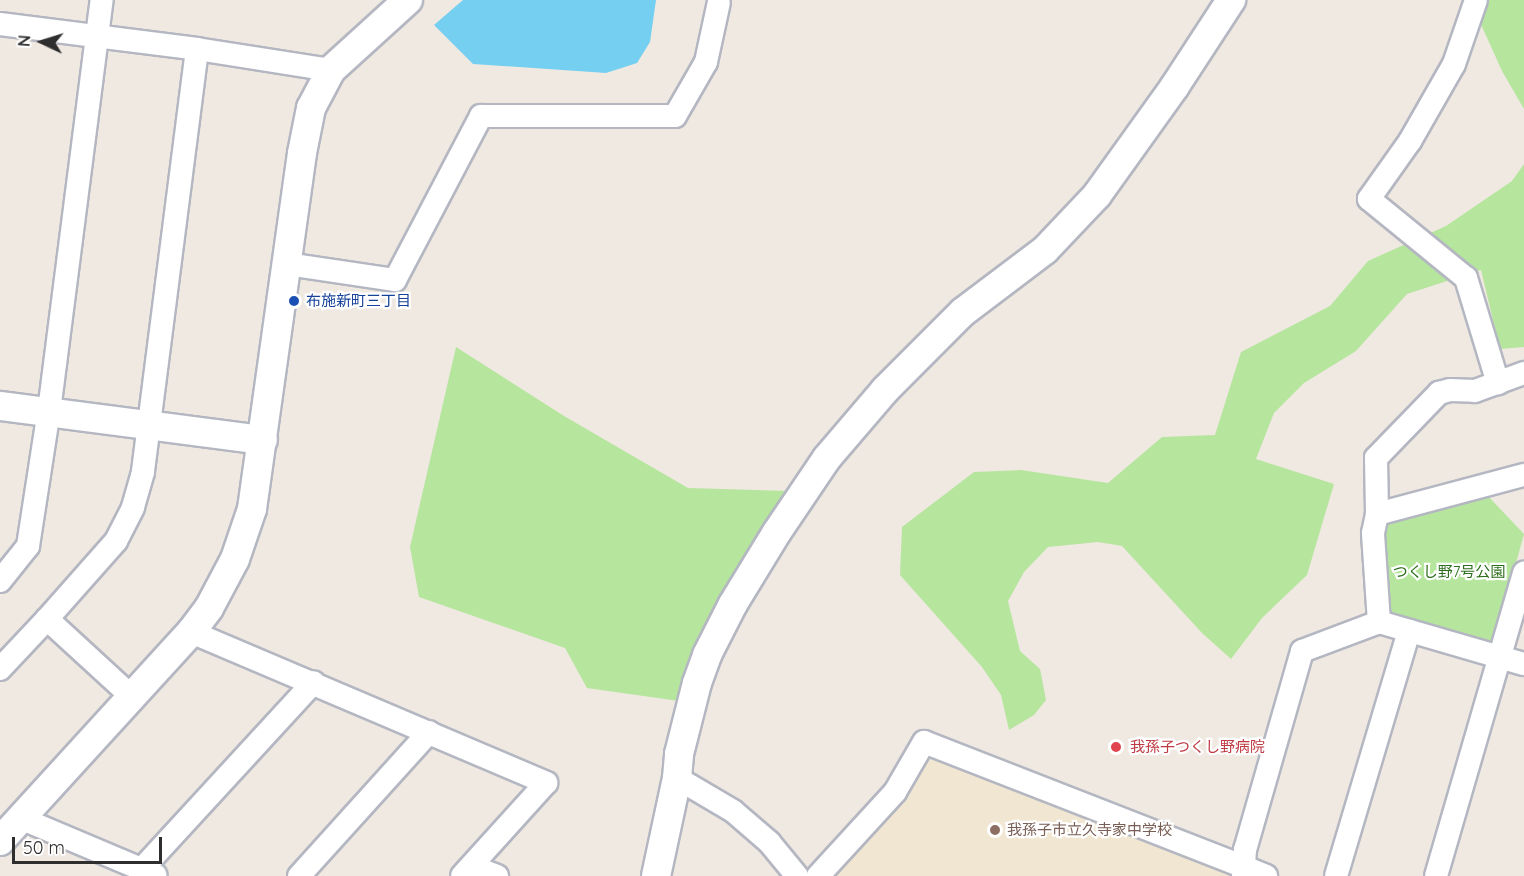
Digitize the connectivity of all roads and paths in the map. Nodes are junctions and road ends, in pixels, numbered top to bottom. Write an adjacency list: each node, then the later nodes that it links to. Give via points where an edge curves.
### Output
1 (102, 0): 7 (street)
2 (408, 0): 9 (street)
3 (1231, 0): 31 (street, via 1097,195 1045,250 963,312 885,390 827,458 733,604 707,655 686,725)
4 (1476, 0): 12 (street, via 1454,64 1410,141 1369,198 1466,278)
5 (719, 2): 10 (street, via 706,62 675,116 482,116 395,280)
6 (0, 24): 7 (street)
7 (97, 37): 8 (street); 14 (street)
8 (197, 49): 9 (street); 15 (street)
9 (331, 70): 10 (street, via 311,108)
10 (287, 264): 16 (street)
11 (1524, 373): 12 (street)
12 (1498, 382): 18 (street, via 1475,391 1439,393 1376,458)
13 (0, 406): 14 (street)
14 (49, 411): 15 (street); 20 (street, via 28,546)
15 (149, 424): 16 (street); 21 (street, via 143,471 133,507 116,541)
16 (263, 440): 24 (street, via 252,509 235,559 209,608)
17 (1524, 475): 18 (street)
18 (1377, 514): 22 (street, via 1373,533)
19 (1524, 573): 25 (street)
20 (0, 580)
21 (47, 619): 27 (street); 29 (street)
22 (1379, 622): 23 (street); 35 (street, via 1302,651 1245,850)
23 (1409, 631): 25 (street); 43 (street)
24 (191, 632): 28 (street); 29 (street)
25 (1499, 657): 26 (street); 44 (street)
26 (1524, 664)
27 (0, 669)
28 (314, 682): 30 (street); 36 (street)
29 (131, 696): 32 (street)
30 (429, 732): 34 (street, via 546,783); 37 (street)
31 (677, 778): 39 (street); 40 (street, via 734,811 769,842)
32 (20, 818): 33 (street); 36 (street)
33 (0, 841)
34 (466, 871): 38 (street)
35 (1244, 871): 41 (street, via 924,742 895,792); 42 (street)
36 (149, 873)
37 (299, 876)
38 (497, 876)
39 (656, 876)
40 (797, 876)
41 (818, 876)
42 (1266, 876)
43 (1336, 876)
44 (1436, 876)

